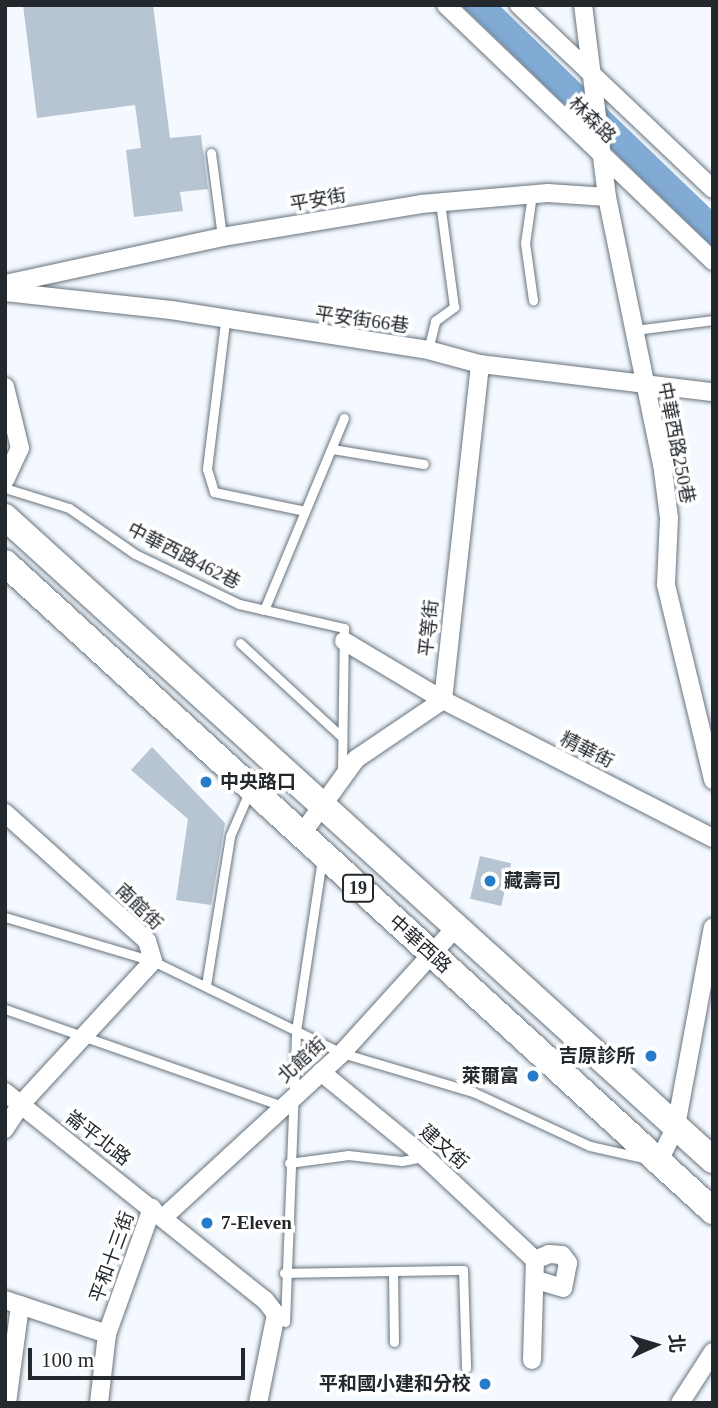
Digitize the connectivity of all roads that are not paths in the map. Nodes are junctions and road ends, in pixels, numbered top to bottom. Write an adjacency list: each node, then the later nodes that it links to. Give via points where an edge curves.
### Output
1 (446, 5): 6 (street, 林森路)
2 (519, 5): 4 (street, 林森路)
3 (583, 5): 4 (street)
4 (594, 79): 6 (street); 7 (street, 林森路)
5 (211, 153): 11 (lane)
6 (606, 162): 9 (street); 12 (street, 林森路)
7 (713, 189)
8 (532, 194): 9 (street, 平安街); 10 (street, 平安街); 15 (lane, via 525,243)
9 (607, 197): 18 (street, 中華西路250巷)
10 (440, 202): 11 (street, 平安街); 19 (lane, via 454,307 435,321)
11 (222, 237): 13 (street, 平安街)
12 (713, 261)
13 (5, 284)
14 (5, 292): 17 (street, 平安街66巷)
15 (533, 300)
16 (713, 320): 18 (lane)
17 (225, 322): 19 (street, 平安街66巷); 29 (lane, via 207,469 215,492)
18 (635, 330): 21 (street, 中華西路250巷)
19 (428, 350): 20 (street, 平安街66巷)
20 (480, 364): 21 (street, 平安街66巷); 35 (street, 平等街)
21 (642, 381): 23 (street, 平安街66巷); 38 (street, 中華西路250巷, via 669,518 666,584)
22 (5, 387): 27 (street, via 20,448)
23 (713, 392)
24 (344, 418): 25 (lane)
25 (332, 449): 26 (lane); 29 (lane)
26 (424, 464)
27 (5, 480)
28 (5, 488): 32 (lane, 中華西路462巷, via 69,508 135,554 239,604)
29 (305, 511): 32 (lane)
30 (5, 517): 40 (main road, 中華西路 / 19)
31 (5, 563): 39 (main road, 中華西路 / 19)
32 (264, 610): 33 (lane, 中華西路462巷, via 344,628)
33 (344, 641): 35 (street, 精華街); 36 (lane)
34 (240, 643): 36 (lane)
35 (443, 700): 37 (street, via 356,759); 43 (street, 精華街)
36 (342, 737): 37 (lane)
37 (342, 779): 40 (street)
38 (713, 780)
39 (251, 789): 42 (main road, 中華西路 / 19); 50 (lane, via 230,836)
40 (323, 804): 42 (street); 46 (main road, 中華西路 / 19)
41 (5, 813): 49 (street, 南館街, via 146,941)
42 (301, 835): 44 (main road, 中華西路 / 19)
43 (713, 838)
44 (323, 855): 48 (main road, 中華西路 / 19); 52 (lane)
45 (5, 918): 49 (lane)
46 (457, 926): 48 (street, 北館街); 59 (main road, 中華西路 / 19)
47 (713, 927): 59 (street)
48 (431, 955): 54 (street, 北館街); 63 (main road, 中華西路 / 19)
49 (153, 961): 50 (lane); 53 (street, 南館街)
50 (206, 985): 52 (lane)
51 (5, 1009): 53 (lane)
52 (296, 1031): 54 (lane); 57 (lane)
53 (82, 1040): 57 (lane); 58 (street, 南館街)
54 (342, 1052): 55 (street, 北館街); 63 (lane, via 473,1092 590,1146)
55 (321, 1072): 57 (street, 北館街); 61 (street, 建文街)
56 (5, 1092): 58 (street, 崙平北路)
57 (289, 1100): 64 (lane); 66 (street, 北館街)
58 (21, 1104): 60 (street, 南館街); 66 (street, 崙平北路)
59 (676, 1126): 62 (main road, 中華西路 / 19); 63 (street)
60 (5, 1129)
61 (425, 1157): 64 (lane, via 402,1161 348,1155); 67 (street, 建文街)
62 (713, 1160)
63 (659, 1161): 65 (main road, 中華西路 / 19)
64 (289, 1163): 69 (lane)
65 (713, 1211)
66 (158, 1212): 72 (street, 崙平北路); 73 (street, 平和十三街)
67 (535, 1260): 70 (street); 70 (street, via 562,1255 568,1263 563,1288)
68 (393, 1271): 69 (lane); 74 (lane); 77 (lane, via 463,1270)
69 (284, 1273): 72 (lane)
70 (537, 1280): 76 (street)
71 (12, 1302): 73 (street); 78 (street)
72 (282, 1315): 80 (street)
73 (107, 1334): 79 (street, 平和十三街)
74 (394, 1342)
75 (713, 1352): 81 (street)
76 (532, 1360)
77 (466, 1368)
78 (7, 1403)
79 (99, 1403)
80 (258, 1403)
81 (680, 1403)

